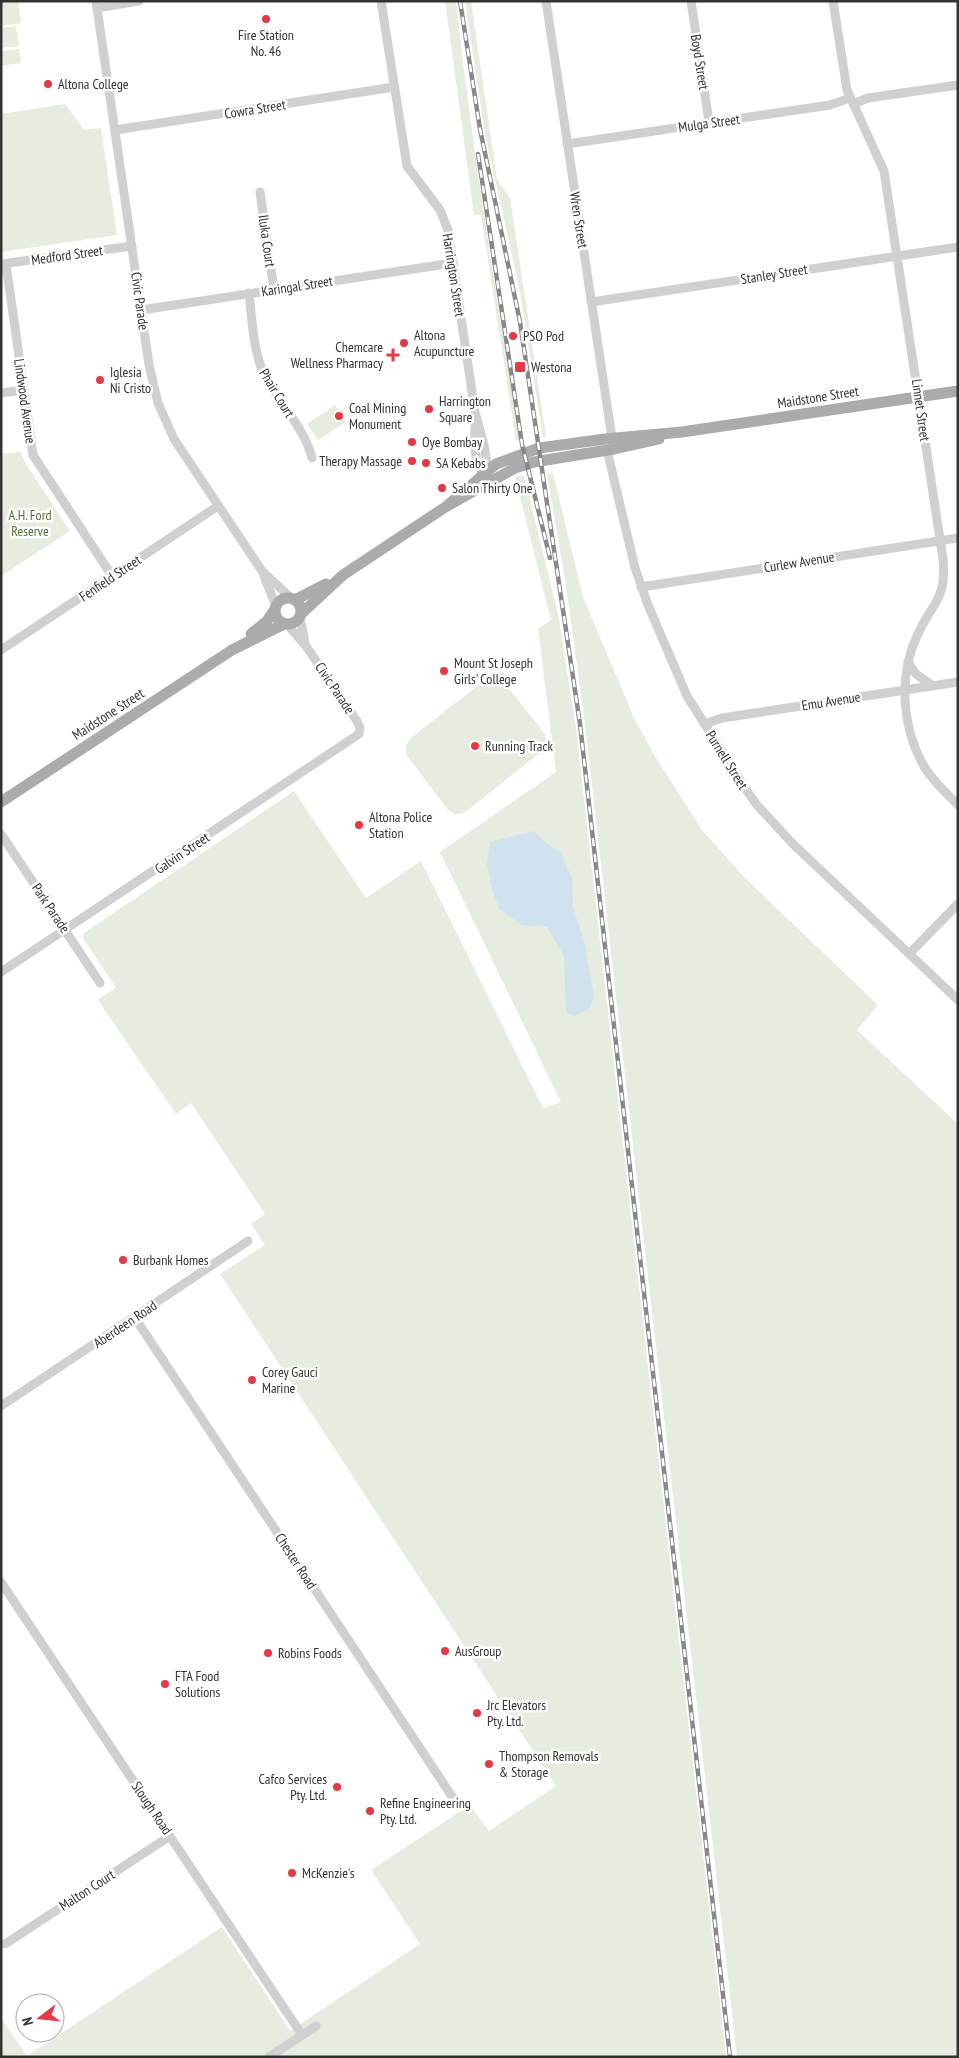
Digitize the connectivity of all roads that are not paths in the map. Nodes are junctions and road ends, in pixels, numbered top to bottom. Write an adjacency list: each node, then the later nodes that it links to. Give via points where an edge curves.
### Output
1 (138, 1): 6 (street)
2 (381, 1): 8 (street, Harrington Street)
3 (546, 1): 12 (street, Wren Street)
4 (691, 1): 10 (street, Boyd Street)
5 (833, 1): 9 (street, Linnet Street, via 845,85)
6 (97, 4): 11 (street, Civic Parade)
7 (958, 85): 9 (street, Mulga Street)
8 (394, 88): 11 (street, Cowra Street); 17 (street, Harrington Street, via 407,166 443,217)
9 (852, 101): 10 (street, Mulga Street); 16 (street, Linnet Street, via 882,164)
10 (709, 122): 12 (street, Mulga Street)
11 (115, 130): 14 (street, Civic Parade)
12 (567, 144): 21 (street, Wren Street)
13 (260, 192): 19 (street, Iluka Court)
14 (132, 246): 18 (street, Medford Street); 22 (street, Civic Parade)
15 (958, 247): 16 (street, Stanley Street)
16 (897, 256): 21 (street, Stanley Street); 26 (street, Linnet Street)
17 (453, 263): 19 (street, Karingal Street); 31 (street, Harrington Street, via 475,412 478,465)
18 (4, 264): 23 (street, Lindwood Avenue)
19 (274, 290): 20 (street, Karingal Street)
20 (249, 293): 22 (street, Karingal Street); 30 (street, Phair Court, via 261,367 304,435)
21 (591, 302): 28 (street, Wren Street)
22 (141, 310): 32 (street, Civic Parade, via 150,374 160,409 174,439)
23 (24, 390): 25 (street); 37 (street, Lindwood Avenue, via 33,455)
24 (958, 391): 26 (main road, Maidstone Street)
25 (1, 393)
26 (919, 397): 27 (main road, Maidstone Street); 34 (street, Linnet Street)
27 (682, 432): 28 (main road, Maidstone Street); 29 (main road, Maidstone Street)
28 (612, 438): 29 (main road); 31 (main road, Maidstone Street, via 539,448 512,457)
29 (608, 450): 31 (main road, Maidstone Street, via 534,462); 38 (street, Purnell Street)
30 (312, 458)
31 (487, 476): 36 (main road, Maidstone Street)
32 (218, 506): 35 (street, Civic Parade); 37 (street, Fenfield Street)
33 (958, 538): 34 (street, Curlew Avenue)
34 (941, 541): 38 (street, Curlew Avenue); 46 (street, Linnet Street, via 943,587 916,637)
35 (262, 571): 39 (street, Civic Parade); 40 (street, Civic Parade)
36 (343, 575): 39 (main road, Maidstone Street); 41 (main road, Maidstone Street)
37 (112, 576): 44 (street, Fenfield Street)
38 (641, 587): 50 (street, Purnell Street, via 687,696)
39 (294, 600): 40 (main road, via 285,599); 41 (main road, via 300,606)
40 (276, 608): 42 (main road, via 277,618); 45 (main road, Maidstone Street, via 267,621)
41 (300, 616): 42 (main road, via 294,623); 43 (street, Civic Parade)
42 (286, 624): 43 (street, Civic Parade); 45 (main road, Maidstone Street)
43 (306, 646): 51 (street, Civic Parade, via 359,724)
44 (1, 650)
45 (232, 650): 52 (main road, Maidstone Street)
46 (908, 662): 48 (street, via 916,674); 49 (street, Linnet Street)
47 (958, 682): 48 (street, Emu Avenue)
48 (933, 686): 49 (street, Emu Avenue)
49 (905, 690): 50 (street, Emu Avenue, via 722,718); 53 (street, Linnet Street, via 907,718 925,767 939,787)
50 (705, 724): 57 (street, Purnell Street, via 757,805 793,844)
51 (361, 732): 56 (street, Galvin Street)
52 (1, 802)
53 (958, 805)
54 (1, 834): 56 (street, Park Parade)
55 (958, 904): 57 (street)
56 (65, 930): 58 (street, Galvin Street); 59 (street, Park Parade)
57 (909, 954): 60 (street, Purnell Street)
58 (1, 972)
59 (100, 983)
60 (958, 1000)
61 (248, 1241): 62 (street, Aberdeen Road)
62 (135, 1318): 63 (street, Aberdeen Road); 65 (street, Chester Road)
63 (1, 1406)
64 (1, 1582): 66 (street, Slough Road)
65 (457, 1804)
66 (170, 1836): 67 (street, Malton Court); 69 (street, Slough Road)
67 (4, 1944)
68 (316, 2026): 69 (street)
69 (302, 2035): 70 (street)
70 (269, 2057)

